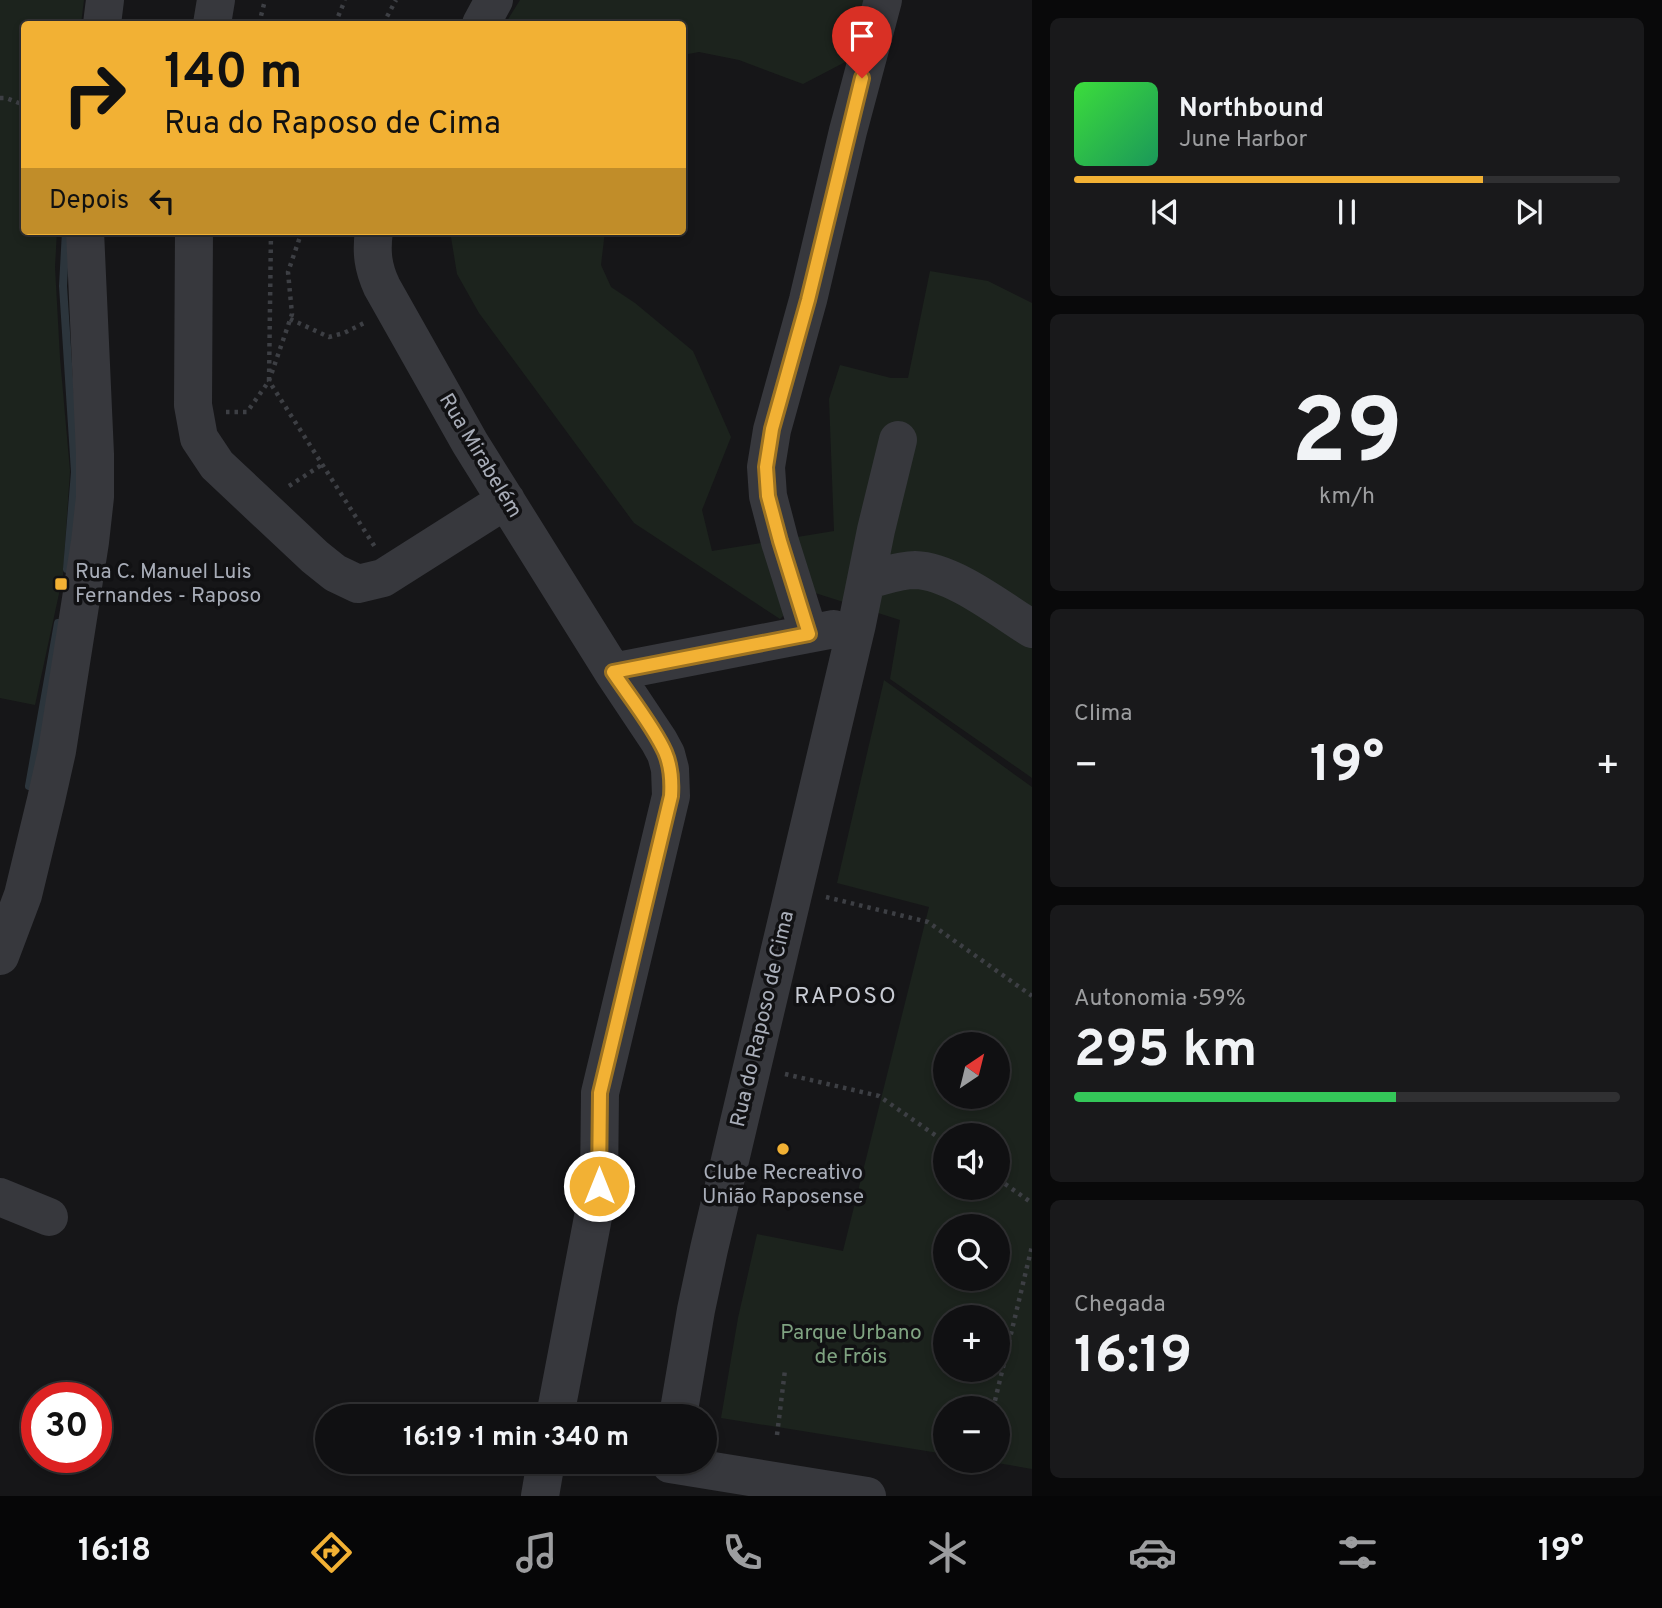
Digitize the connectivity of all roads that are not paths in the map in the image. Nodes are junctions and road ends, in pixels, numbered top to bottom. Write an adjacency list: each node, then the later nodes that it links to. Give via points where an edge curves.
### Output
1 (105, 0): 5 (street)
2 (216, 0): 6 (street)
3 (494, 0): 7 (street)
4 (883, 0): 16 (street, via 766,467 768,496)
5 (102, 21)
6 (212, 21)
7 (483, 21)
8 (85, 235): 18 (street, via 95,497 90,542 51,776 23,895)
9 (194, 235): 12 (street, via 194,411 200,438 217,465 315,557 358,583 383,578)
10 (373, 235): 12 (street, Rua Mirabelém, via 376,274)
11 (898, 440): 13 (street, Rua do Raposo de Cima)
12 (506, 500): 17 (street, Rua Mirabelém)
13 (866, 580): 14 (street, Rua do Raposo de Cima); 15 (street, via 912,570 941,575)
14 (857, 624): 16 (street); 22 (street, Rua do Raposo de Cima, via 709,1249)
15 (1032, 629)
16 (809, 634): 17 (street)
17 (613, 672): 21 (street, via 666,754 671,796 600,1093 599,1186)
18 (0, 956)
19 (0, 1197): 20 (street)
20 (49, 1217)
21 (557, 1404)
22 (680, 1404)
23 (544, 1474): 25 (street)
24 (669, 1474): 26 (street)
25 (540, 1496)
26 (867, 1496)

